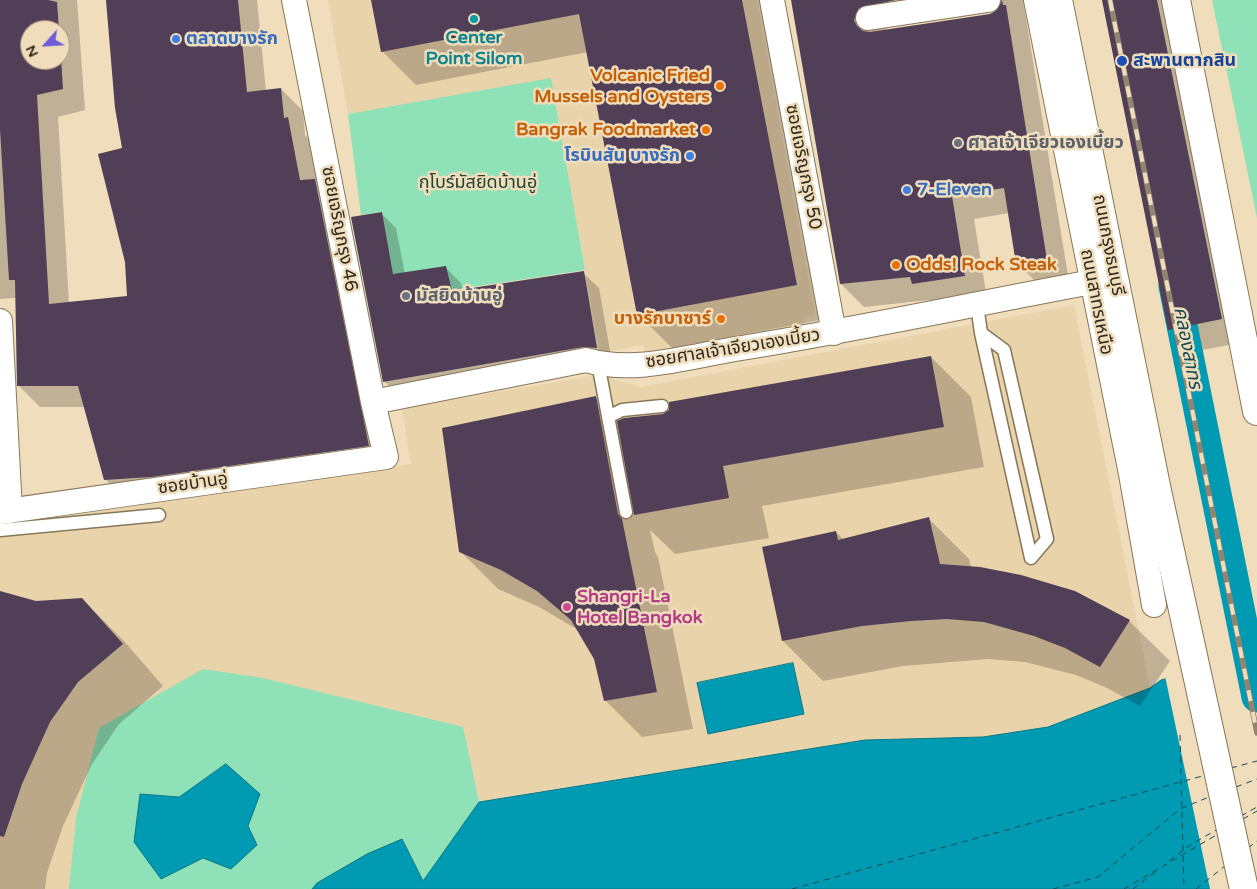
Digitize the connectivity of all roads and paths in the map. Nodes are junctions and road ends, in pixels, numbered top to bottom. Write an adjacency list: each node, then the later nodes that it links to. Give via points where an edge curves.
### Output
1 (294, 0): 14 (street, ซอยเจริญกรุง 46)
2 (772, 0): 11 (street, ซอยเจริญกรุง 50)
3 (988, 0): 7 (street)
4 (1036, 0): 8 (street, ถนนสาทรเหนือ)
5 (1058, 0): 23 (main road, ถนนกรุงธนบุรี, via 1157,491)
6 (1176, 0): 16 (main road)
7 (868, 18)
8 (1092, 282): 9 (street, ซอยศาลเจ้าเจียวเองเบี้ยว); 22 (street, ถนนสาทรเหนือ)
9 (977, 305): 11 (street, ซอยศาลเจ้าเจียวเองเบี้ยว); 12 (lane)
10 (0, 321): 21 (street)
11 (834, 333): 13 (street, ซอยศาลเจ้าเจียวเองเบี้ยว, via 640,364)
12 (980, 333): 12 (lane, via 1004,350 1047,539 1031,558)
13 (598, 363): 14 (street, ซอยศาลเจ้าเจียวเองเบี้ยว, via 586,360); 17 (lane)
14 (372, 402): 18 (street, ซอยเจริญกรุง 46)
15 (662, 406): 17 (lane, via 622,410)
16 (1257, 411)
17 (608, 417): 19 (lane)
18 (386, 456): 21 (street, ซอยบ้านอู่)
19 (626, 512)
20 (159, 516): 21 (lane)
21 (3, 518)
22 (1154, 605)
23 (1244, 889)

